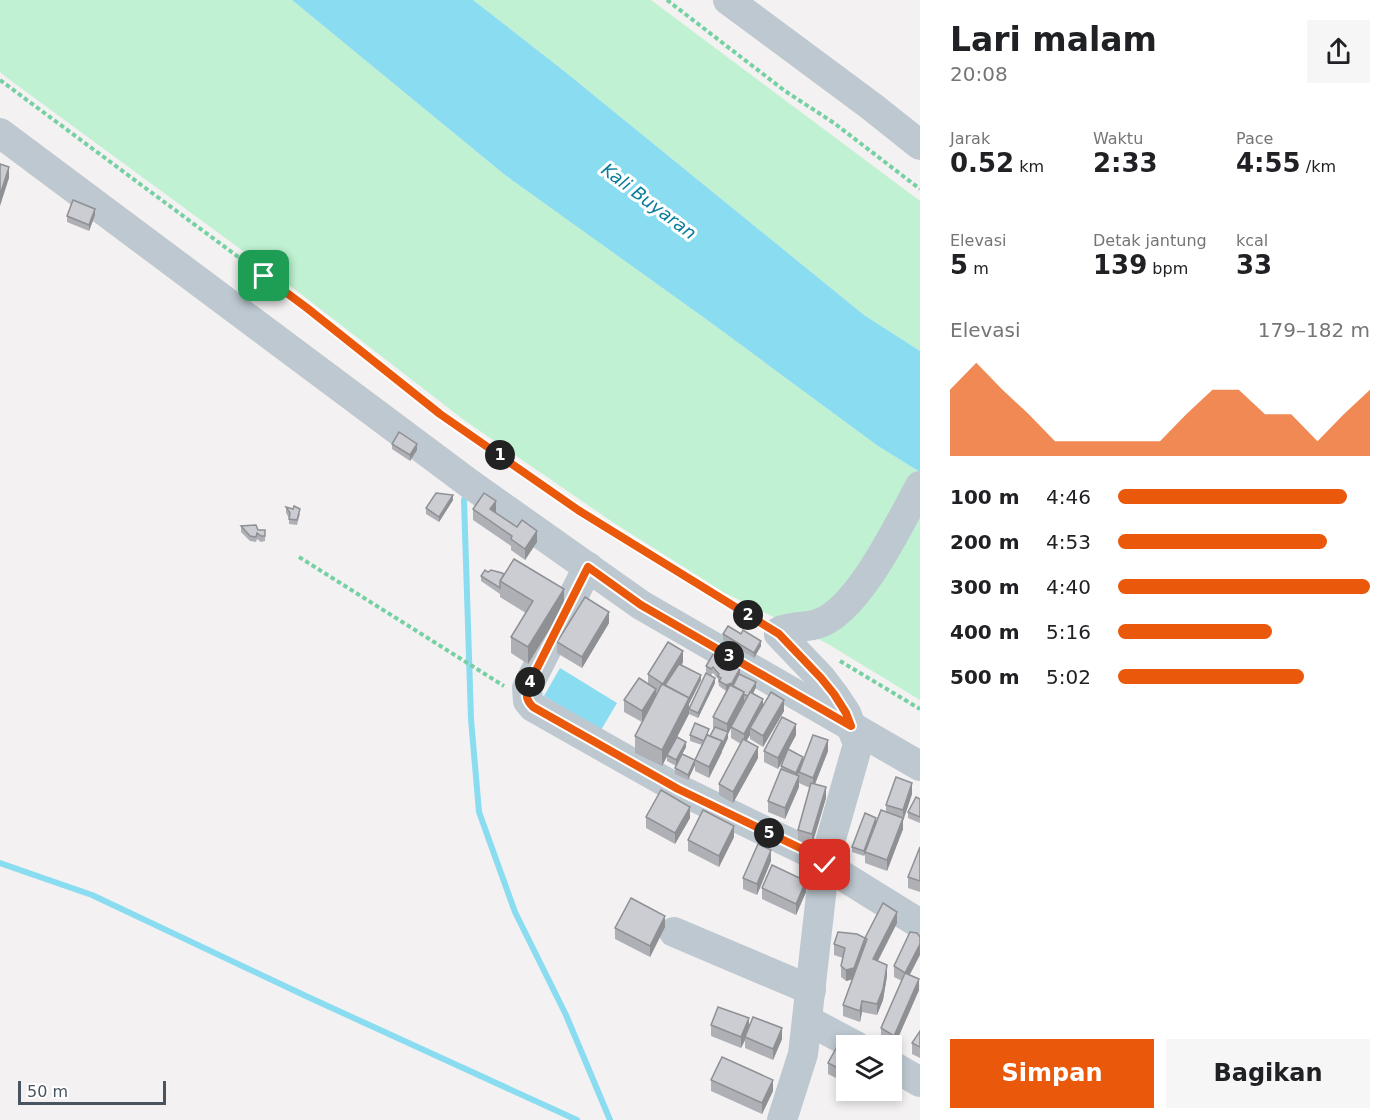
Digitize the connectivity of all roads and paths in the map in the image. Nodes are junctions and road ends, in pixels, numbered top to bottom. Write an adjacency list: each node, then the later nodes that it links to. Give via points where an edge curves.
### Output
1 (667, 0): 6 (path)
2 (728, 0): 5 (street)
3 (0, 81): 10 (path, via 307,308 440,414 578,510)
4 (0, 133): 9 (street, via 470,484)
5 (920, 145)
6 (920, 189)
7 (919, 488): 10 (street, via 871,572 850,599 820,623 785,629)
8 (299, 557): 12 (path)
9 (588, 567): 14 (street, via 641,605); 16 (street, via 527,688 528,701 678,789)
10 (779, 634): 14 (street, via 834,694)
11 (832, 657): 13 (path)
12 (478, 670)
13 (920, 709)
14 (851, 726): 15 (street); 16 (street, via 858,744)
15 (920, 766)
16 (825, 863): 17 (street); 19 (street)
17 (920, 924)
18 (674, 932): 19 (street)
19 (811, 990): 20 (street)
20 (807, 1020): 21 (street); 24 (street, via 803,1054)
21 (836, 1035)
22 (902, 1071): 23 (street)
23 (920, 1082)
24 (783, 1120)

